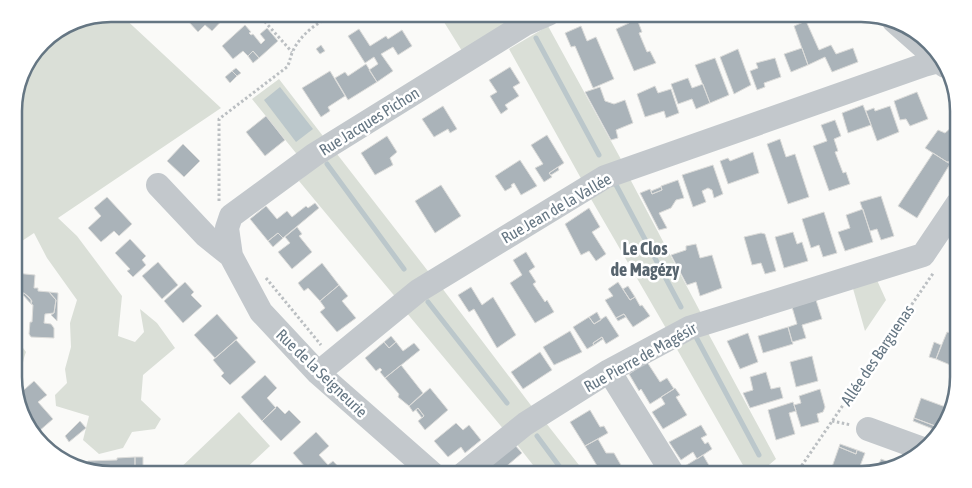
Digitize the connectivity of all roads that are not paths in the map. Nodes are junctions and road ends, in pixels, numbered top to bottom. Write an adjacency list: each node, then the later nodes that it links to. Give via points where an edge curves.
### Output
1 (530, 22): 5 (street, Rue Jacques Pichon, via 314,155 231,216 227,228)
2 (936, 64): 6 (street, Rue Jean de la Vallée, via 916,68 605,178 418,291)
3 (158, 185): 5 (street, via 206,236)
4 (950, 220): 7 (street, Rue Pierre de Magésir, via 930,262 689,328)
5 (231, 256): 6 (street, Rue de la Seigneurie, via 261,312)
6 (325, 367): 11 (street, Rue de la Seigneurie)
7 (609, 371): 10 (street); 12 (street, Rue Pierre de Magésir, via 525,424)
8 (868, 429): 9 (street)
9 (916, 446)
10 (668, 465)
11 (424, 466)
12 (474, 466)

